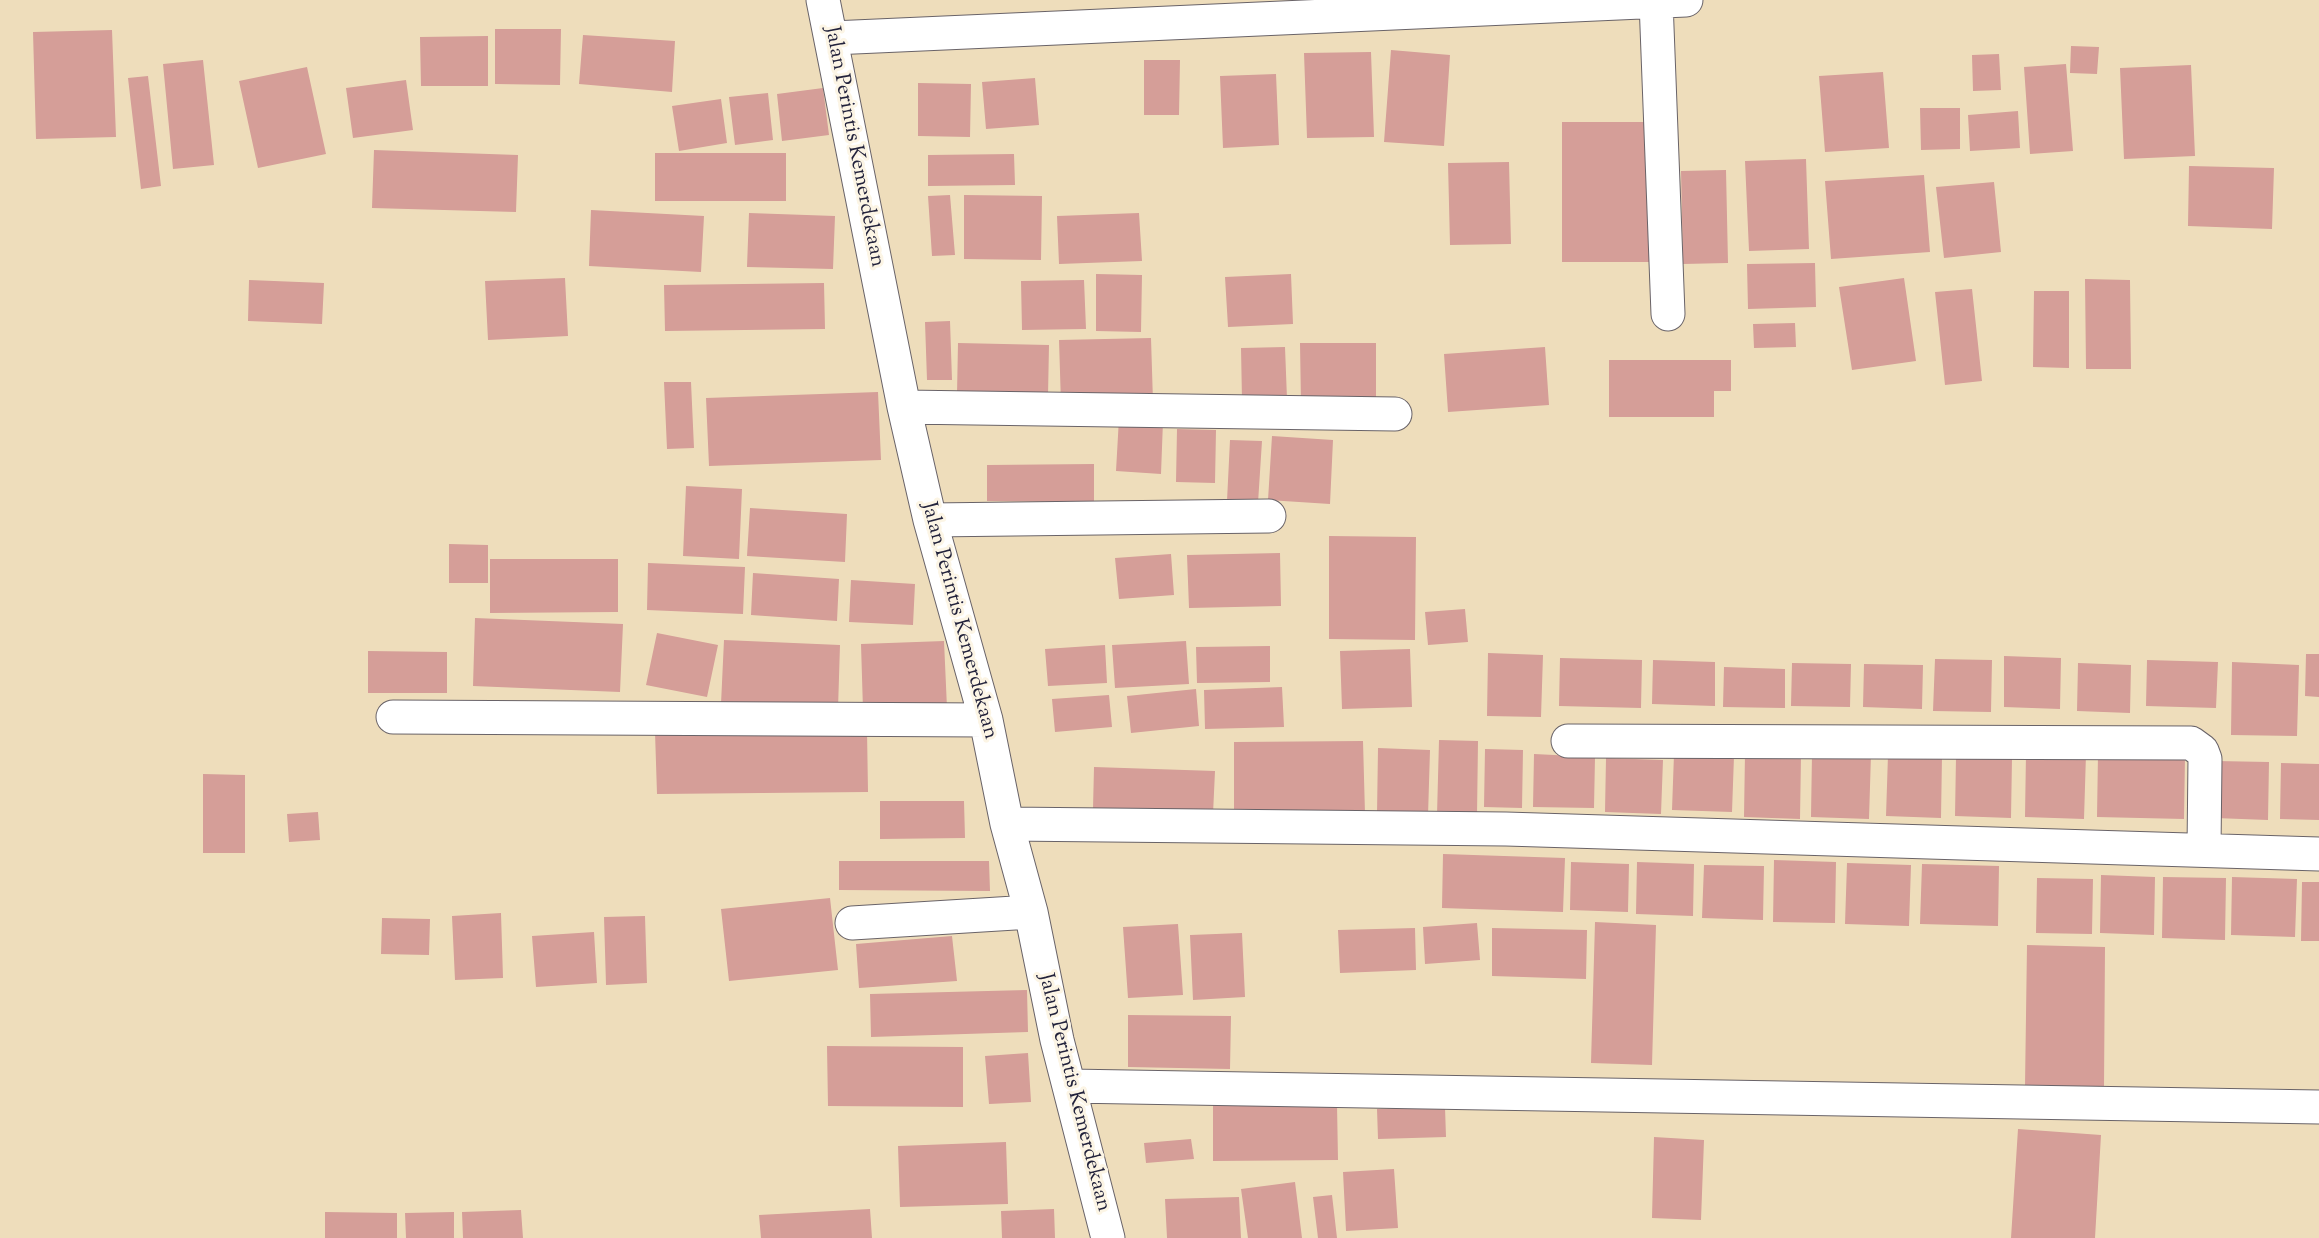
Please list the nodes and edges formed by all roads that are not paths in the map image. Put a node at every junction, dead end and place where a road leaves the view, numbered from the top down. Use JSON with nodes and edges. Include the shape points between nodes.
{"nodes":[{"id":1,"x":823,"y":0,"type":"edge"},
{"id":2,"x":1686,"y":0,"type":"edge"},
{"id":3,"x":1656,"y":1,"type":"edge"},
{"id":4,"x":832,"y":38,"type":"junction"},
{"id":5,"x":1668,"y":314,"type":"dead end"},
{"id":6,"x":904,"y":407,"type":"junction"},
{"id":7,"x":1395,"y":414,"type":"dead end"},
{"id":8,"x":1269,"y":516,"type":"dead end"},
{"id":9,"x":930,"y":520,"type":"junction"},
{"id":10,"x":393,"y":717,"type":"dead end"},
{"id":11,"x":986,"y":720,"type":"junction"},
{"id":12,"x":1568,"y":741,"type":"dead end"},
{"id":13,"x":1007,"y":824,"type":"junction"},
{"id":14,"x":2204,"y":849,"type":"junction"},
{"id":15,"x":2319,"y":854,"type":"edge"},
{"id":16,"x":1031,"y":912,"type":"junction"},
{"id":17,"x":852,"y":923,"type":"dead end"},
{"id":18,"x":1070,"y":1086,"type":"junction"},
{"id":19,"x":2319,"y":1107,"type":"edge"},
{"id":20,"x":1108,"y":1238,"type":"edge"}],
"edges":[{"from":1,"to":4,"type":"street","name":"Jalan Perintis Kemerdekaan"},
{"from":2,"to":3,"type":"street"},
{"from":3,"to":4,"type":"street"},
{"from":3,"to":5,"type":"street"},
{"from":4,"to":6,"type":"street","name":"Jalan Perintis Kemerdekaan"},
{"from":6,"to":7,"type":"street"},
{"from":6,"to":9,"type":"street","name":"Jalan Perintis Kemerdekaan"},
{"from":8,"to":9,"type":"street"},
{"from":9,"to":11,"type":"street","name":"Jalan Perintis Kemerdekaan"},
{"from":10,"to":11,"type":"street"},
{"from":11,"to":13,"type":"street","name":"Jalan Perintis Kemerdekaan"},
{"from":12,"to":14,"type":"street","via":[[2191,743],[2202,751],[2205,759]]},
{"from":13,"to":14,"type":"street","via":[[1506,829]]},
{"from":13,"to":16,"type":"street","name":"Jalan Perintis Kemerdekaan"},
{"from":14,"to":15,"type":"street"},
{"from":16,"to":17,"type":"street"},
{"from":16,"to":18,"type":"street","name":"Jalan Perintis Kemerdekaan"},
{"from":18,"to":19,"type":"street"},
{"from":18,"to":20,"type":"street","name":"Jalan Perintis Kemerdekaan"}]}
